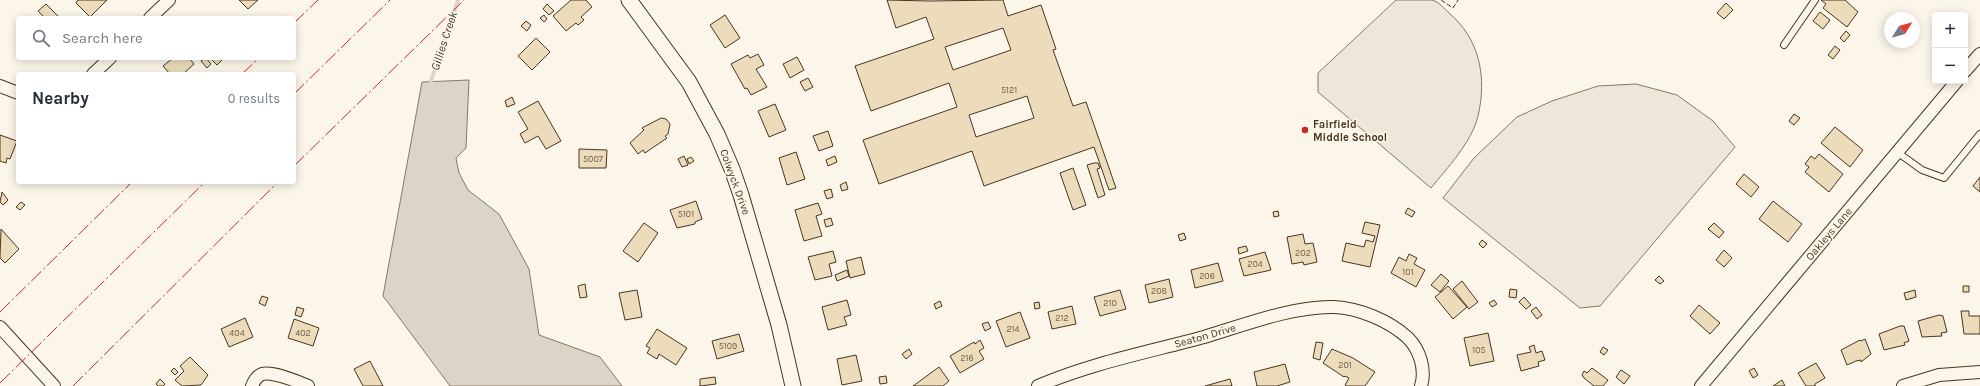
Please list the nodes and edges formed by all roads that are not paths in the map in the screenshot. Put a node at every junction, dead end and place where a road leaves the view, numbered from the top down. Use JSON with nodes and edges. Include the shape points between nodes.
{"nodes":[{"id":1,"x":169,"y":0,"type":"edge"},
{"id":2,"x":629,"y":0,"type":"edge"},
{"id":3,"x":1815,"y":0,"type":"edge"},
{"id":4,"x":152,"y":16,"type":"edge"},
{"id":5,"x":1784,"y":45,"type":"dead end"},
{"id":6,"x":1980,"y":54,"type":"edge"},
{"id":7,"x":108,"y":60,"type":"edge"},
{"id":8,"x":1968,"y":68,"type":"edge"},
{"id":9,"x":95,"y":72,"type":"edge"},
{"id":10,"x":1954,"y":84,"type":"edge"},
{"id":11,"x":0,"y":86,"type":"edge"},
{"id":12,"x":16,"y":92,"type":"edge"},
{"id":13,"x":1980,"y":134,"type":"edge"},
{"id":14,"x":1897,"y":152,"type":"junction"},
{"id":15,"x":0,"y":327,"type":"edge"},
{"id":16,"x":1980,"y":372,"type":"edge"},
{"id":17,"x":54,"y":386,"type":"edge"},
{"id":18,"x":252,"y":386,"type":"edge"},
{"id":19,"x":308,"y":386,"type":"edge"},
{"id":20,"x":793,"y":386,"type":"edge"},
{"id":21,"x":1038,"y":386,"type":"edge"},
{"id":22,"x":1421,"y":386,"type":"edge"},
{"id":23,"x":1701,"y":386,"type":"edge"},
{"id":24,"x":1903,"y":386,"type":"edge"}],
"edges":[{"from":1,"to":4,"type":"street"},
{"from":2,"to":20,"type":"street","name":"Colwyck Drive","via":[[689,82],[729,162],[741,194],[775,311]]},
{"from":3,"to":5,"type":"lane"},
{"from":6,"to":8,"type":"street"},
{"from":7,"to":9,"type":"street"},
{"from":10,"to":14,"type":"street","name":"Oakleys Lane"},
{"from":11,"to":12,"type":"street"},
{"from":13,"to":14,"type":"lane","via":[[1944,178],[1922,170]]},
{"from":14,"to":23,"type":"street","name":"Oakleys Lane"},
{"from":15,"to":17,"type":"street"},
{"from":16,"to":24,"type":"street","via":[[1940,375]]},
{"from":18,"to":19,"type":"street","via":[[262,374],[271,374]]},
{"from":21,"to":22,"type":"street","name":"Seaton Drive","via":[[1083,370],[1294,312],[1336,307],[1375,317],[1403,333],[1415,346],[1422,366]]}]}
